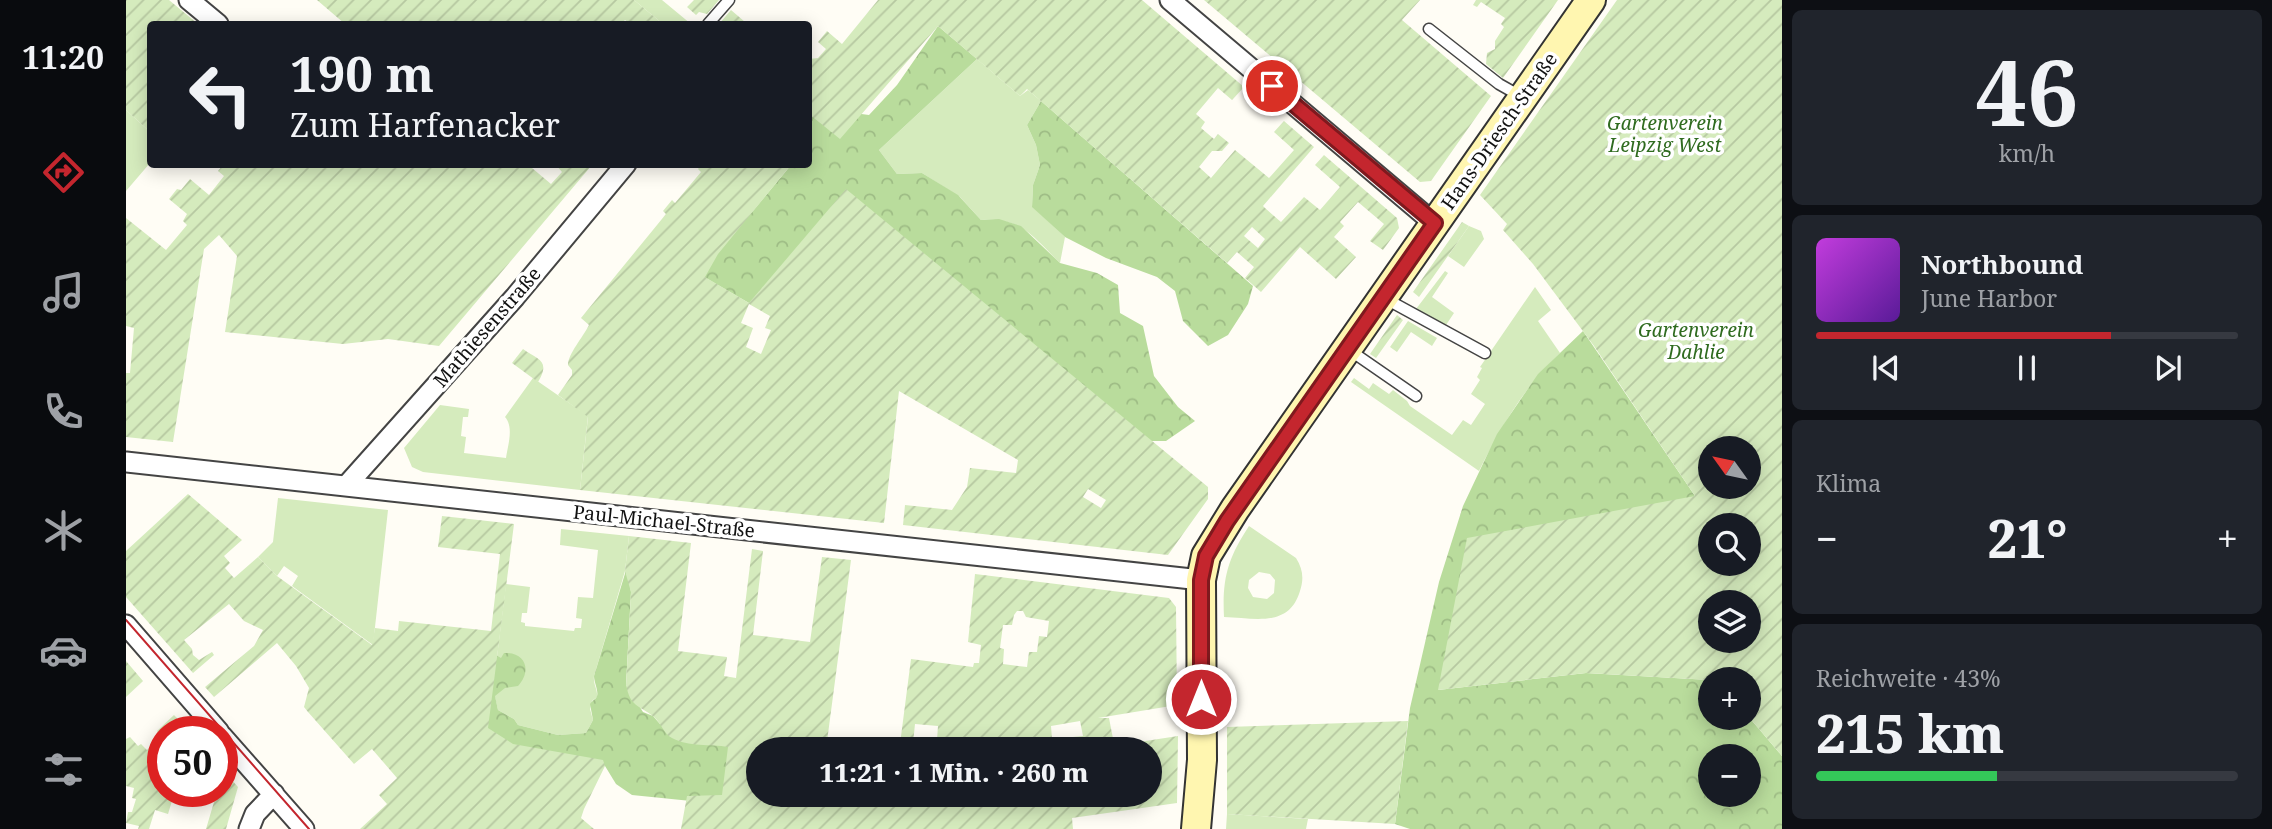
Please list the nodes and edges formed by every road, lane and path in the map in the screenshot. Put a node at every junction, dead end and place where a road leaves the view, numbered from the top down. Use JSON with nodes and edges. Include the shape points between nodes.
{"nodes":[{"id":1,"x":189,"y":0,"type":"edge"},
{"id":2,"x":729,"y":0,"type":"edge"},
{"id":3,"x":1170,"y":0,"type":"edge"},
{"id":4,"x":1591,"y":0,"type":"edge"},
{"id":5,"x":214,"y":21,"type":"edge"},
{"id":6,"x":711,"y":21,"type":"edge"},
{"id":7,"x":1429,"y":29,"type":"dead end"},
{"id":8,"x":1523,"y":97,"type":"junction"},
{"id":9,"x":623,"y":168,"type":"edge"},
{"id":10,"x":1435,"y":223,"type":"junction"},
{"id":11,"x":1383,"y":297,"type":"junction"},
{"id":12,"x":1348,"y":348,"type":"junction"},
{"id":13,"x":1485,"y":353,"type":"dead end"},
{"id":14,"x":1416,"y":396,"type":"dead end"},
{"id":15,"x":126,"y":462,"type":"edge"},
{"id":16,"x":346,"y":486,"type":"junction"},
{"id":17,"x":1201,"y":580,"type":"junction"},
{"id":18,"x":126,"y":625,"type":"edge"},
{"id":19,"x":205,"y":716,"type":"edge"},
{"id":20,"x":238,"y":754,"type":"edge"},
{"id":21,"x":274,"y":794,"type":"junction"},
{"id":22,"x":249,"y":829,"type":"edge"},
{"id":23,"x":304,"y":829,"type":"edge"},
{"id":24,"x":1196,"y":829,"type":"edge"}],
"edges":[{"from":1,"to":5,"type":"street"},
{"from":2,"to":6,"type":"lane"},
{"from":3,"to":10,"type":"street"},
{"from":4,"to":8,"type":"main road","name":"Hans-Driesch-Straße"},
{"from":7,"to":8,"type":"lane","via":[[1499,84]]},
{"from":8,"to":10,"type":"main road","name":"Hans-Driesch-Straße"},
{"from":9,"to":16,"type":"street","name":"Mathiesenstraße"},
{"from":10,"to":11,"type":"main road","name":"Hans-Driesch-Straße"},
{"from":11,"to":12,"type":"main road","name":"Hans-Driesch-Straße"},
{"from":11,"to":13,"type":"lane"},
{"from":12,"to":14,"type":"lane"},
{"from":12,"to":17,"type":"main road","name":"Hans-Driesch-Straße","via":[[1218,533]]},
{"from":15,"to":16,"type":"street","name":"Paul-Michael-Straße"},
{"from":16,"to":17,"type":"street","name":"Paul-Michael-Straße"},
{"from":17,"to":24,"type":"main road","name":"Hans-Driesch-Straße","via":[[1202,760]]},
{"from":18,"to":19,"type":"street"},
{"from":20,"to":21,"type":"street"},
{"from":21,"to":22,"type":"street","via":[[255,814]]},
{"from":21,"to":23,"type":"street"}]}
